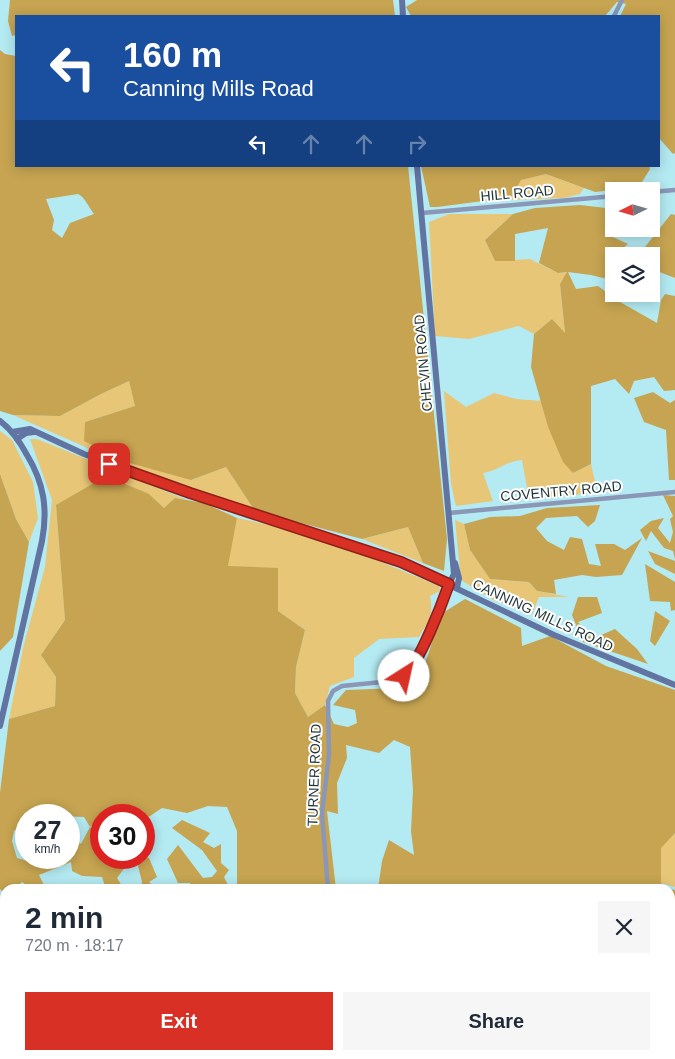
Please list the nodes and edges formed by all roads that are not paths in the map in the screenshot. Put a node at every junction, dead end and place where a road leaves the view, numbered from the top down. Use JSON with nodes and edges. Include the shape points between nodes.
{"nodes":[{"id":1,"x":402,"y":0,"type":"edge"},
{"id":2,"x":622,"y":0,"type":"edge"},
{"id":3,"x":403,"y":15,"type":"edge"},
{"id":4,"x":614,"y":15,"type":"edge"},
{"id":5,"x":417,"y":167,"type":"edge"},
{"id":6,"x":675,"y":190,"type":"edge"},
{"id":7,"x":660,"y":191,"type":"edge"},
{"id":8,"x":605,"y":197,"type":"edge"},
{"id":9,"x":422,"y":213,"type":"junction"},
{"id":10,"x":0,"y":422,"type":"edge"},
{"id":11,"x":12,"y":432,"type":"junction"},
{"id":12,"x":36,"y":432,"type":"junction"},
{"id":13,"x":17,"y":439,"type":"junction"},
{"id":14,"x":675,"y":492,"type":"edge"},
{"id":15,"x":449,"y":512,"type":"junction"},
{"id":16,"x":452,"y":557,"type":"junction"},
{"id":17,"x":449,"y":584,"type":"junction"},
{"id":18,"x":457,"y":588,"type":"junction"},
{"id":19,"x":675,"y":685,"type":"edge"},
{"id":20,"x":0,"y":726,"type":"edge"},
{"id":21,"x":328,"y":884,"type":"edge"}],
"edges":[{"from":1,"to":3,"type":"main road"},
{"from":2,"to":4,"type":"street"},
{"from":5,"to":9,"type":"main road","name":"CHEVIN ROAD"},
{"from":6,"to":7,"type":"street"},
{"from":8,"to":9,"type":"street","name":"HILL ROAD"},
{"from":9,"to":15,"type":"main road","name":"CHEVIN ROAD"},
{"from":10,"to":11,"type":"main road"},
{"from":11,"to":12,"type":"main road","name":"CANNING MILLS ROAD","via":[[26,428]]},
{"from":11,"to":13,"type":"main road"},
{"from":12,"to":13,"type":"main road","via":[[26,433]]},
{"from":12,"to":17,"type":"main road","name":"CANNING MILLS ROAD","via":[[84,454],[190,493],[386,556]]},
{"from":13,"to":20,"type":"main road","via":[[40,481],[46,515]]},
{"from":14,"to":15,"type":"street","name":"COVENTRY ROAD"},
{"from":15,"to":16,"type":"main road","name":"CHEVIN ROAD"},
{"from":16,"to":17,"type":"main road","name":"CHEVIN ROAD","via":[[454,574]]},
{"from":16,"to":18,"type":"main road","name":"CHEVIN ROAD","via":[[458,572]]},
{"from":17,"to":18,"type":"main road","name":"CANNING MILLS ROAD"},
{"from":17,"to":21,"type":"street","name":"TURNER ROAD","via":[[409,672],[392,681],[342,686],[328,699],[329,755],[322,813]]},
{"from":18,"to":19,"type":"main road","name":"CANNING MILLS ROAD","via":[[604,657]]}]}
